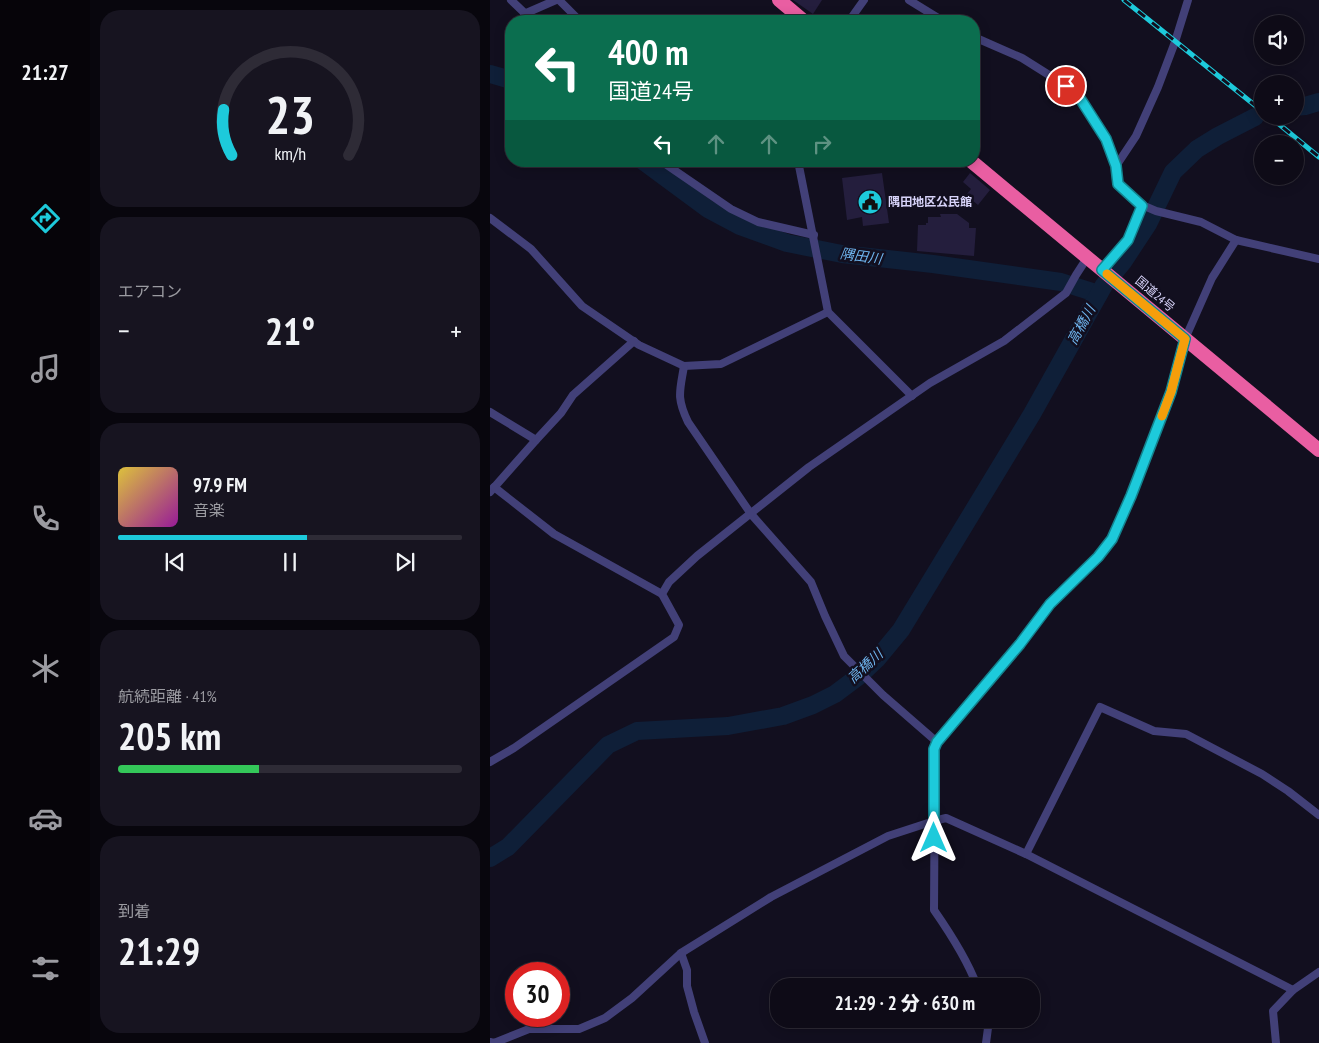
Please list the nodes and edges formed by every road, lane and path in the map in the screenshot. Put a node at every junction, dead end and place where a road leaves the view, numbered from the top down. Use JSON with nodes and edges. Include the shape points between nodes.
{"nodes":[{"id":1,"x":511,"y":0,"type":"edge"},
{"id":2,"x":557,"y":0,"type":"edge"},
{"id":3,"x":779,"y":0,"type":"edge"},
{"id":4,"x":864,"y":0,"type":"edge"},
{"id":5,"x":908,"y":0,"type":"edge"},
{"id":6,"x":1188,"y":0,"type":"edge"},
{"id":7,"x":524,"y":14,"type":"joint"},
{"id":8,"x":573,"y":15,"type":"edge"},
{"id":9,"x":797,"y":15,"type":"edge"},
{"id":10,"x":853,"y":15,"type":"edge"},
{"id":11,"x":933,"y":15,"type":"edge"},
{"id":12,"x":980,"y":40,"type":"edge"},
{"id":13,"x":1116,"y":166,"type":"junction"},
{"id":14,"x":670,"y":167,"type":"edge"},
{"id":15,"x":799,"y":167,"type":"edge"},
{"id":16,"x":978,"y":167,"type":"edge"},
{"id":17,"x":1142,"y":206,"type":"junction"},
{"id":18,"x":490,"y":218,"type":"edge"},
{"id":19,"x":814,"y":239,"type":"junction"},
{"id":20,"x":1236,"y":240,"type":"junction"},
{"id":21,"x":1087,"y":258,"type":"junction"},
{"id":22,"x":1319,"y":259,"type":"edge"},
{"id":23,"x":1102,"y":270,"type":"junction"},
{"id":24,"x":828,"y":312,"type":"junction"},
{"id":25,"x":1185,"y":339,"type":"junction"},
{"id":26,"x":634,"y":341,"type":"junction"},
{"id":27,"x":684,"y":366,"type":"junction"},
{"id":28,"x":912,"y":396,"type":"junction"},
{"id":29,"x":490,"y":412,"type":"edge"},
{"id":30,"x":536,"y":440,"type":"junction"},
{"id":31,"x":1319,"y":450,"type":"edge"},
{"id":32,"x":492,"y":489,"type":"edge"},
{"id":33,"x":750,"y":514,"type":"junction"},
{"id":34,"x":662,"y":594,"type":"junction"},
{"id":35,"x":937,"y":742,"type":"junction"},
{"id":36,"x":490,"y":762,"type":"edge"},
{"id":37,"x":1319,"y":815,"type":"edge"},
{"id":38,"x":934,"y":821,"type":"junction"},
{"id":39,"x":1026,"y":854,"type":"junction"},
{"id":40,"x":681,"y":953,"type":"junction"},
{"id":41,"x":1319,"y":972,"type":"edge"},
{"id":42,"x":973,"y":978,"type":"edge"},
{"id":43,"x":1293,"y":990,"type":"junction"},
{"id":44,"x":988,"y":1028,"type":"edge"},
{"id":45,"x":490,"y":1042,"type":"edge"},
{"id":46,"x":705,"y":1043,"type":"edge"},
{"id":47,"x":986,"y":1043,"type":"edge"},
{"id":48,"x":1276,"y":1043,"type":"edge"}],
"edges":[{"from":1,"to":7,"type":"street"},
{"from":2,"to":7,"type":"street"},
{"from":2,"to":8,"type":"street"},
{"from":3,"to":9,"type":"highway"},
{"from":4,"to":10,"type":"street"},
{"from":5,"to":11,"type":"street"},
{"from":6,"to":13,"type":"street","via":[[1158,88],[1136,136]]},
{"from":12,"to":13,"type":"street","via":[[1022,58],[1076,92],[1106,139]]},
{"from":13,"to":17,"type":"street","via":[[1118,184]]},
{"from":14,"to":19,"type":"street","via":[[732,209],[758,222]]},
{"from":15,"to":19,"type":"street"},
{"from":16,"to":21,"type":"highway","name":"国道24号"},
{"from":17,"to":20,"type":"street","via":[[1202,222]]},
{"from":17,"to":23,"type":"street","via":[[1128,240]]},
{"from":18,"to":26,"type":"street","via":[[531,249],[582,306]]},
{"from":19,"to":24,"type":"street"},
{"from":20,"to":22,"type":"street"},
{"from":20,"to":25,"type":"street","via":[[1212,278]]},
{"from":21,"to":23,"type":"highway","name":"国道24号"},
{"from":21,"to":28,"type":"street","via":[[1066,293],[1004,341]]},
{"from":23,"to":25,"type":"highway","name":"国道24号"},
{"from":24,"to":27,"type":"street","via":[[721,364]]},
{"from":24,"to":28,"type":"street"},
{"from":25,"to":31,"type":"highway","name":"国道24号"},
{"from":25,"to":35,"type":"street","via":[[1171,392],[1112,539],[1050,604]]},
{"from":26,"to":27,"type":"street"},
{"from":26,"to":30,"type":"street","via":[[574,394],[562,413]]},
{"from":27,"to":33,"type":"street","via":[[680,395],[688,422]]},
{"from":28,"to":33,"type":"street","via":[[809,467]]},
{"from":29,"to":30,"type":"street"},
{"from":30,"to":32,"type":"street"},
{"from":32,"to":34,"type":"street","via":[[554,534]]},
{"from":33,"to":34,"type":"street","via":[[668,582]]},
{"from":33,"to":35,"type":"street","via":[[812,582],[844,656],[883,696]]},
{"from":34,"to":36,"type":"street","via":[[678,625],[674,637]]},
{"from":35,"to":38,"type":"street","via":[[934,749]]},
{"from":37,"to":39,"type":"street","via":[[1262,774],[1186,734],[1154,731],[1100,707]]},
{"from":38,"to":39,"type":"street","via":[[946,818]]},
{"from":38,"to":40,"type":"street","via":[[888,836],[850,855],[772,897]]},
{"from":38,"to":42,"type":"street","via":[[934,910]]},
{"from":39,"to":43,"type":"street"},
{"from":40,"to":45,"type":"street","via":[[605,1018],[579,1029],[530,1030]]},
{"from":40,"to":46,"type":"street","via":[[687,986]]},
{"from":41,"to":43,"type":"street"},
{"from":43,"to":48,"type":"street","via":[[1273,1012]]},
{"from":44,"to":47,"type":"street"}]}
